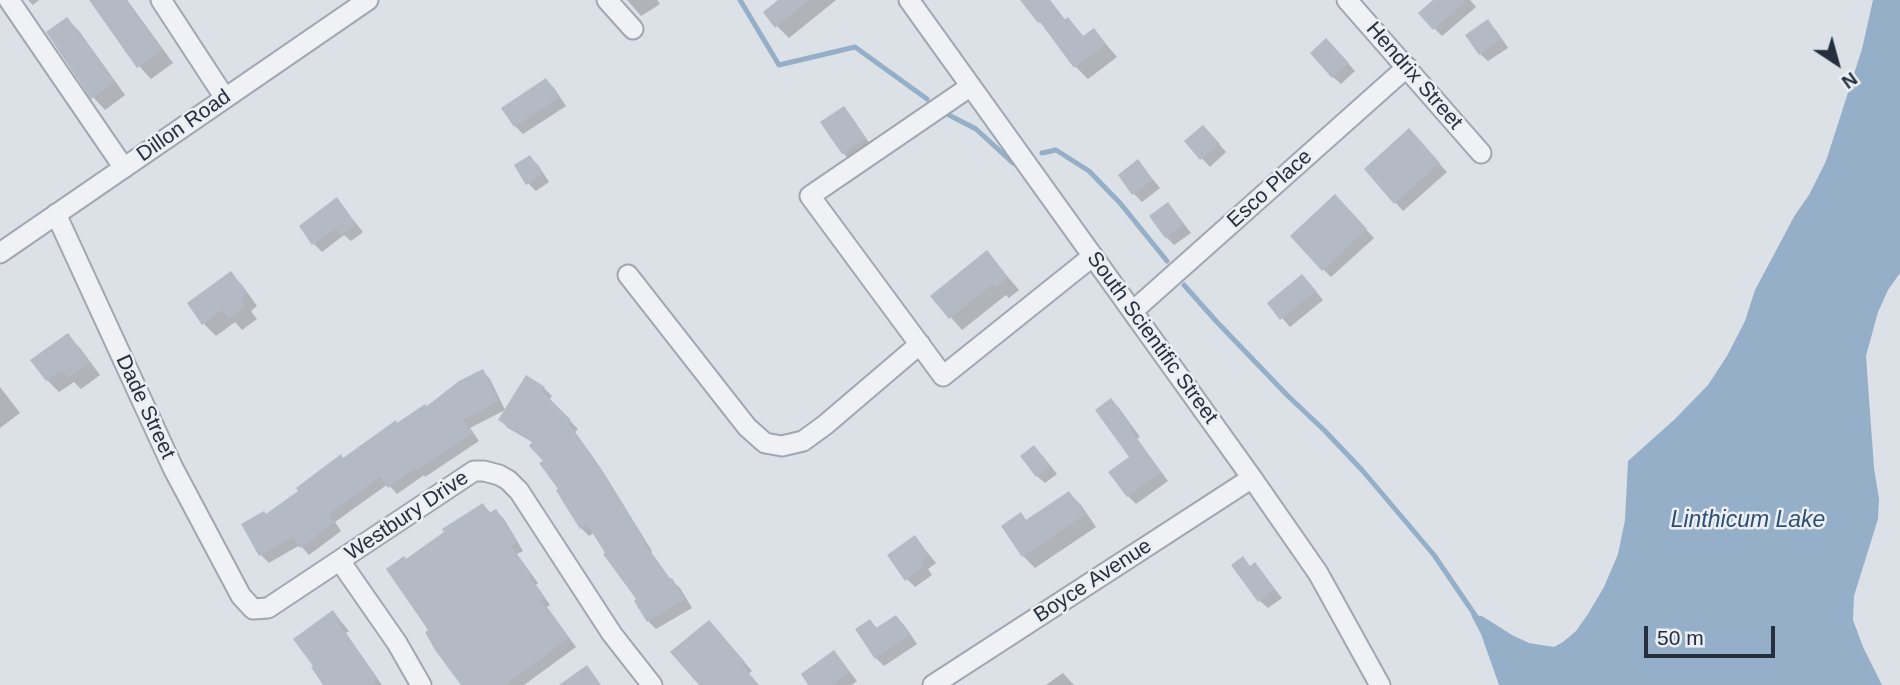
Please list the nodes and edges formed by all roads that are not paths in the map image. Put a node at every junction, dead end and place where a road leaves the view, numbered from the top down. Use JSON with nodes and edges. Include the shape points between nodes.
{"nodes":[{"id":1,"x":9,"y":0,"type":"edge"},
{"id":2,"x":161,"y":0,"type":"edge"},
{"id":3,"x":607,"y":0,"type":"edge"},
{"id":4,"x":909,"y":0,"type":"edge"},
{"id":5,"x":1347,"y":0,"type":"edge"},
{"id":6,"x":361,"y":2,"type":"edge"},
{"id":7,"x":633,"y":29,"type":"dead end"},
{"id":8,"x":1407,"y":67,"type":"junction"},
{"id":9,"x":971,"y":86,"type":"junction"},
{"id":10,"x":225,"y":98,"type":"junction"},
{"id":11,"x":1481,"y":153,"type":"dead end"},
{"id":12,"x":124,"y":168,"type":"junction"},
{"id":13,"x":56,"y":214,"type":"junction"},
{"id":14,"x":0,"y":253,"type":"edge"},
{"id":15,"x":1093,"y":256,"type":"junction"},
{"id":16,"x":628,"y":275,"type":"dead end"},
{"id":17,"x":1133,"y":311,"type":"junction"},
{"id":18,"x":920,"y":344,"type":"junction"},
{"id":19,"x":1252,"y":478,"type":"junction"},
{"id":20,"x":341,"y":561,"type":"junction"},
{"id":21,"x":241,"y":596,"type":"joint"},
{"id":22,"x":421,"y":685,"type":"edge"},
{"id":23,"x":652,"y":685,"type":"edge"},
{"id":24,"x":933,"y":685,"type":"edge"},
{"id":25,"x":1380,"y":685,"type":"edge"}],
"edges":[{"from":1,"to":12,"type":"street"},
{"from":2,"to":10,"type":"street"},
{"from":3,"to":7,"type":"street"},
{"from":4,"to":9,"type":"street","name":"South Scientific Street"},
{"from":5,"to":8,"type":"street","name":"Hendrix Street"},
{"from":6,"to":10,"type":"street","name":"Dillon Road"},
{"from":8,"to":11,"type":"street","name":"Hendrix Street"},
{"from":8,"to":17,"type":"street","name":"Esco Place"},
{"from":9,"to":15,"type":"street","name":"South Scientific Street"},
{"from":9,"to":18,"type":"street","via":[[810,195]]},
{"from":10,"to":12,"type":"street","name":"Dillon Road"},
{"from":12,"to":13,"type":"street","name":"Dillon Road"},
{"from":13,"to":14,"type":"street","name":"Dillon Road"},
{"from":13,"to":21,"type":"street","name":"Dade Street","via":[[173,468]]},
{"from":15,"to":17,"type":"street","name":"South Scientific Street"},
{"from":15,"to":18,"type":"street","via":[[943,376]]},
{"from":16,"to":18,"type":"street","via":[[747,427],[765,443],[782,446],[803,441]]},
{"from":17,"to":19,"type":"street","name":"South Scientific Street"},
{"from":19,"to":24,"type":"street","name":"Boyce Avenue"},
{"from":19,"to":25,"type":"street","name":"South Scientific Street","via":[[1318,573]]},
{"from":20,"to":21,"type":"street","name":"Westbury Drive","via":[[268,608],[253,609]]},
{"from":20,"to":22,"type":"street"},
{"from":20,"to":23,"type":"street","name":"Westbury Drive","via":[[474,471],[499,475],[519,491],[612,634]]}]}
